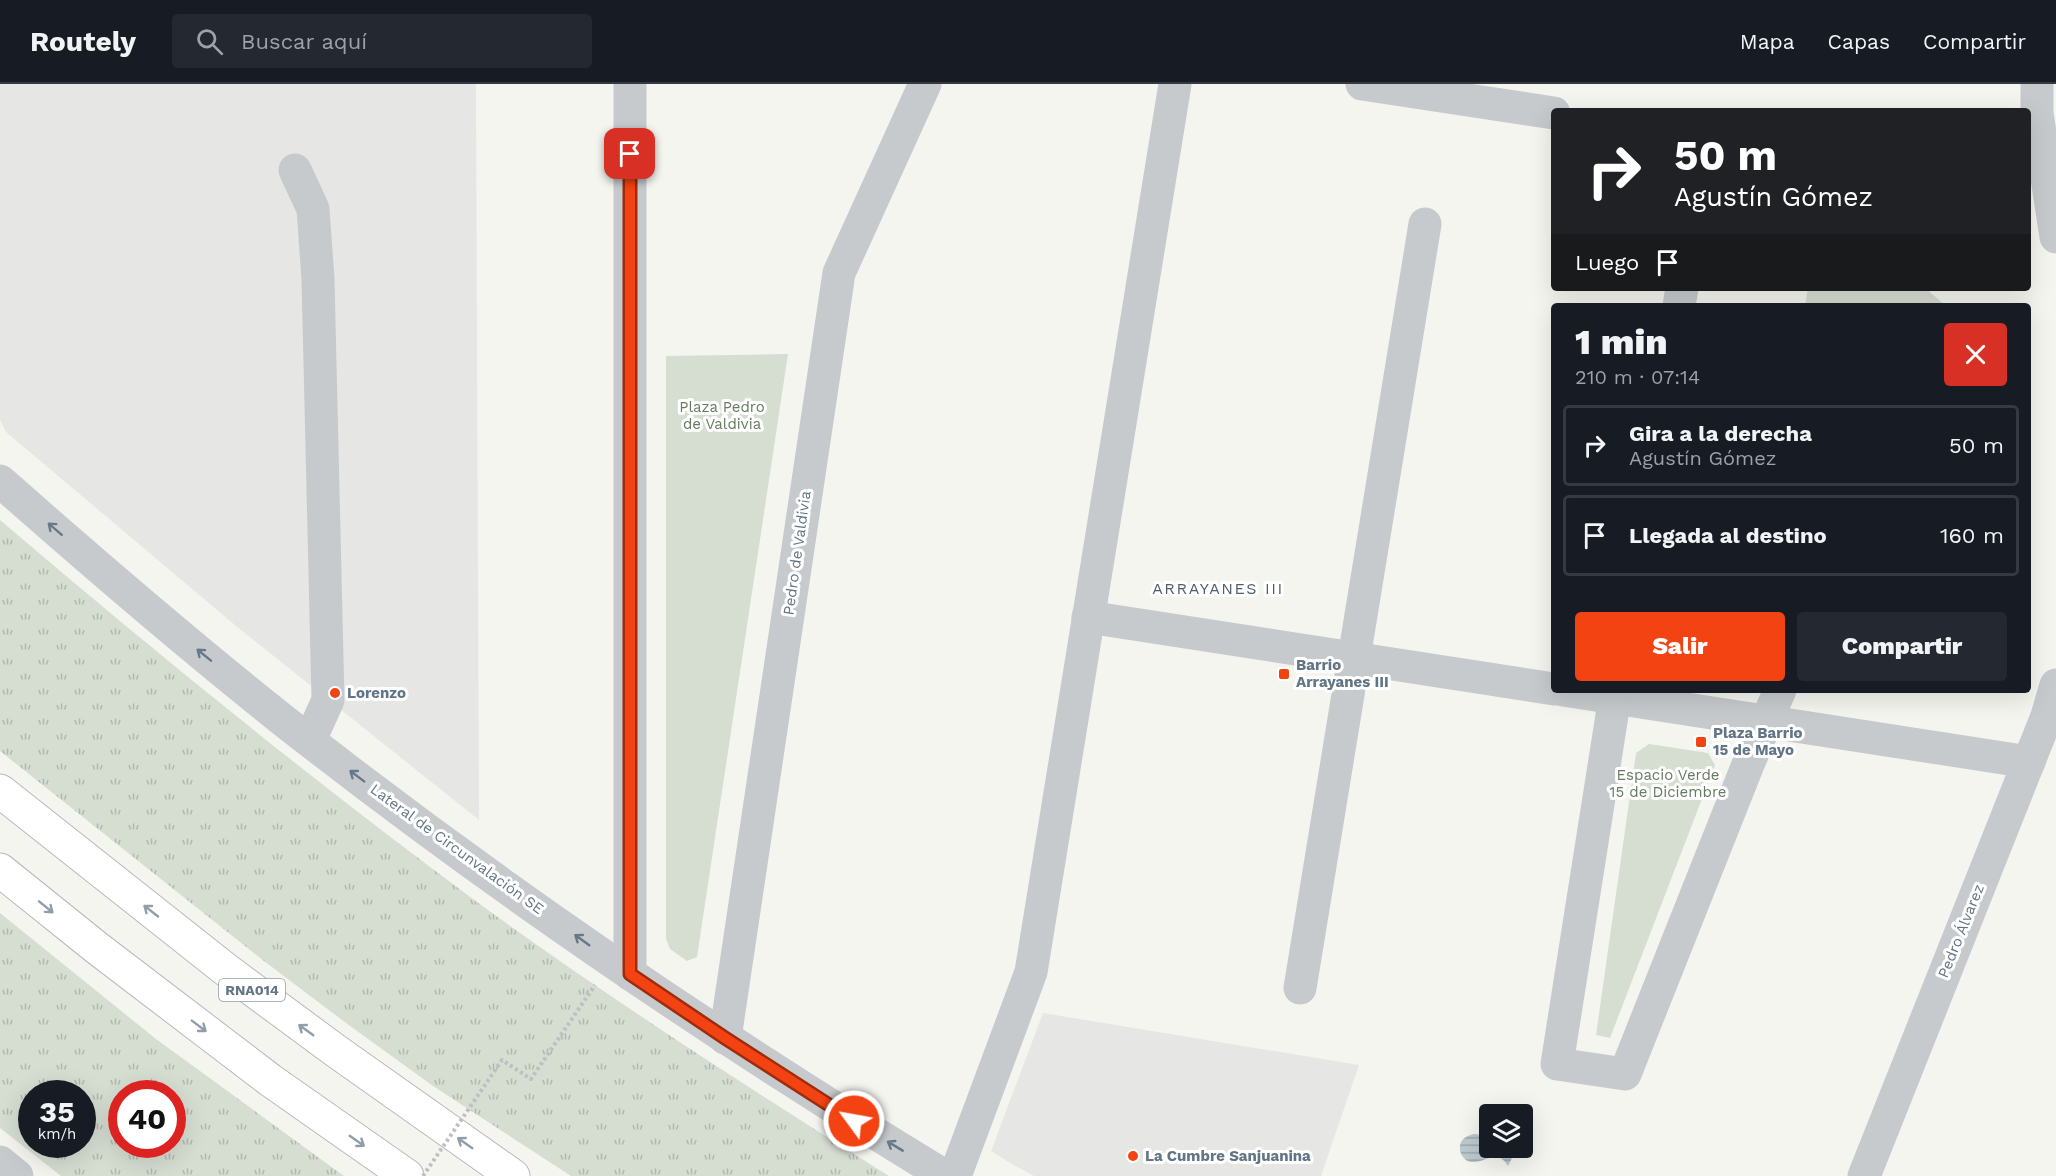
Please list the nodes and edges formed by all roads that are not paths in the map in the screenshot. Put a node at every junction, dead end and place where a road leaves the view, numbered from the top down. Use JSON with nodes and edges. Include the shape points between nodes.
{"nodes":[{"id":1,"x":630,"y":84,"type":"edge"},
{"id":2,"x":925,"y":84,"type":"edge"},
{"id":3,"x":1174,"y":84,"type":"edge"},
{"id":4,"x":1362,"y":84,"type":"edge"},
{"id":5,"x":2037,"y":84,"type":"edge"},
{"id":6,"x":1551,"y":113,"type":"edge"},
{"id":7,"x":295,"y":170,"type":"dead end"},
{"id":8,"x":2044,"y":190,"type":"edge"},
{"id":9,"x":1425,"y":224,"type":"dead end"},
{"id":10,"x":2056,"y":237,"type":"edge"},
{"id":11,"x":0,"y":481,"type":"edge"},
{"id":12,"x":1088,"y":617,"type":"junction"},
{"id":13,"x":1354,"y":658,"type":"junction"},
{"id":14,"x":2056,"y":685,"type":"edge"},
{"id":15,"x":1551,"y":689,"type":"edge"},
{"id":16,"x":1779,"y":693,"type":"edge"},
{"id":17,"x":1615,"y":694,"type":"edge"},
{"id":18,"x":1766,"y":722,"type":"junction"},
{"id":19,"x":310,"y":740,"type":"junction"},
{"id":20,"x":2029,"y":762,"type":"junction"},
{"id":21,"x":0,"y":792,"type":"edge"},
{"id":22,"x":0,"y":870,"type":"edge"},
{"id":23,"x":630,"y":974,"type":"junction"},
{"id":24,"x":1300,"y":988,"type":"dead end"},
{"id":25,"x":725,"y":1038,"type":"junction"},
{"id":26,"x":0,"y":1162,"type":"edge"},
{"id":27,"x":17,"y":1176,"type":"edge"},
{"id":28,"x":407,"y":1176,"type":"edge"},
{"id":29,"x":513,"y":1176,"type":"edge"},
{"id":30,"x":945,"y":1176,"type":"edge"},
{"id":31,"x":955,"y":1176,"type":"edge"},
{"id":32,"x":1864,"y":1176,"type":"edge"}],
"edges":[{"from":1,"to":23,"type":"street"},
{"from":2,"to":25,"type":"street","name":"Pedro de Valdivia","via":[[839,273]]},
{"from":3,"to":12,"type":"street"},
{"from":4,"to":6,"type":"street"},
{"from":5,"to":8,"type":"street"},
{"from":7,"to":19,"type":"street","via":[[313,209],[318,279],[328,700]]},
{"from":8,"to":10,"type":"street"},
{"from":9,"to":13,"type":"street"},
{"from":19,"to":11,"type":"street","name":"Lateral de Circunvalación SE","one_way":true,"via":[[141,604]]},
{"from":12,"to":13,"type":"street"},
{"from":12,"to":31,"type":"street","via":[[1031,972]]},
{"from":13,"to":15,"type":"street"},
{"from":13,"to":24,"type":"street"},
{"from":14,"to":20,"type":"street","name":"Pedro Álvarez"},
{"from":16,"to":18,"type":"street"},
{"from":17,"to":18,"type":"street"},
{"from":17,"to":18,"type":"street","via":[[1557,1064],[1625,1074]]},
{"from":18,"to":20,"type":"street"},
{"from":23,"to":19,"type":"street","name":"Lateral de Circunvalación SE","one_way":true,"via":[[422,826]]},
{"from":20,"to":32,"type":"street","name":"Pedro Álvarez"},
{"from":29,"to":21,"type":"highway","number":"RNA014","one_way":true,"via":[[225,969]]},
{"from":22,"to":28,"type":"highway","one_way":true,"via":[[270,1080]]},
{"from":23,"to":25,"type":"street","name":"Lateral de Circunvalación SE"},
{"from":30,"to":25,"type":"street","name":"Lateral de Circunvalación SE","one_way":true},
{"from":26,"to":27,"type":"street"}]}
